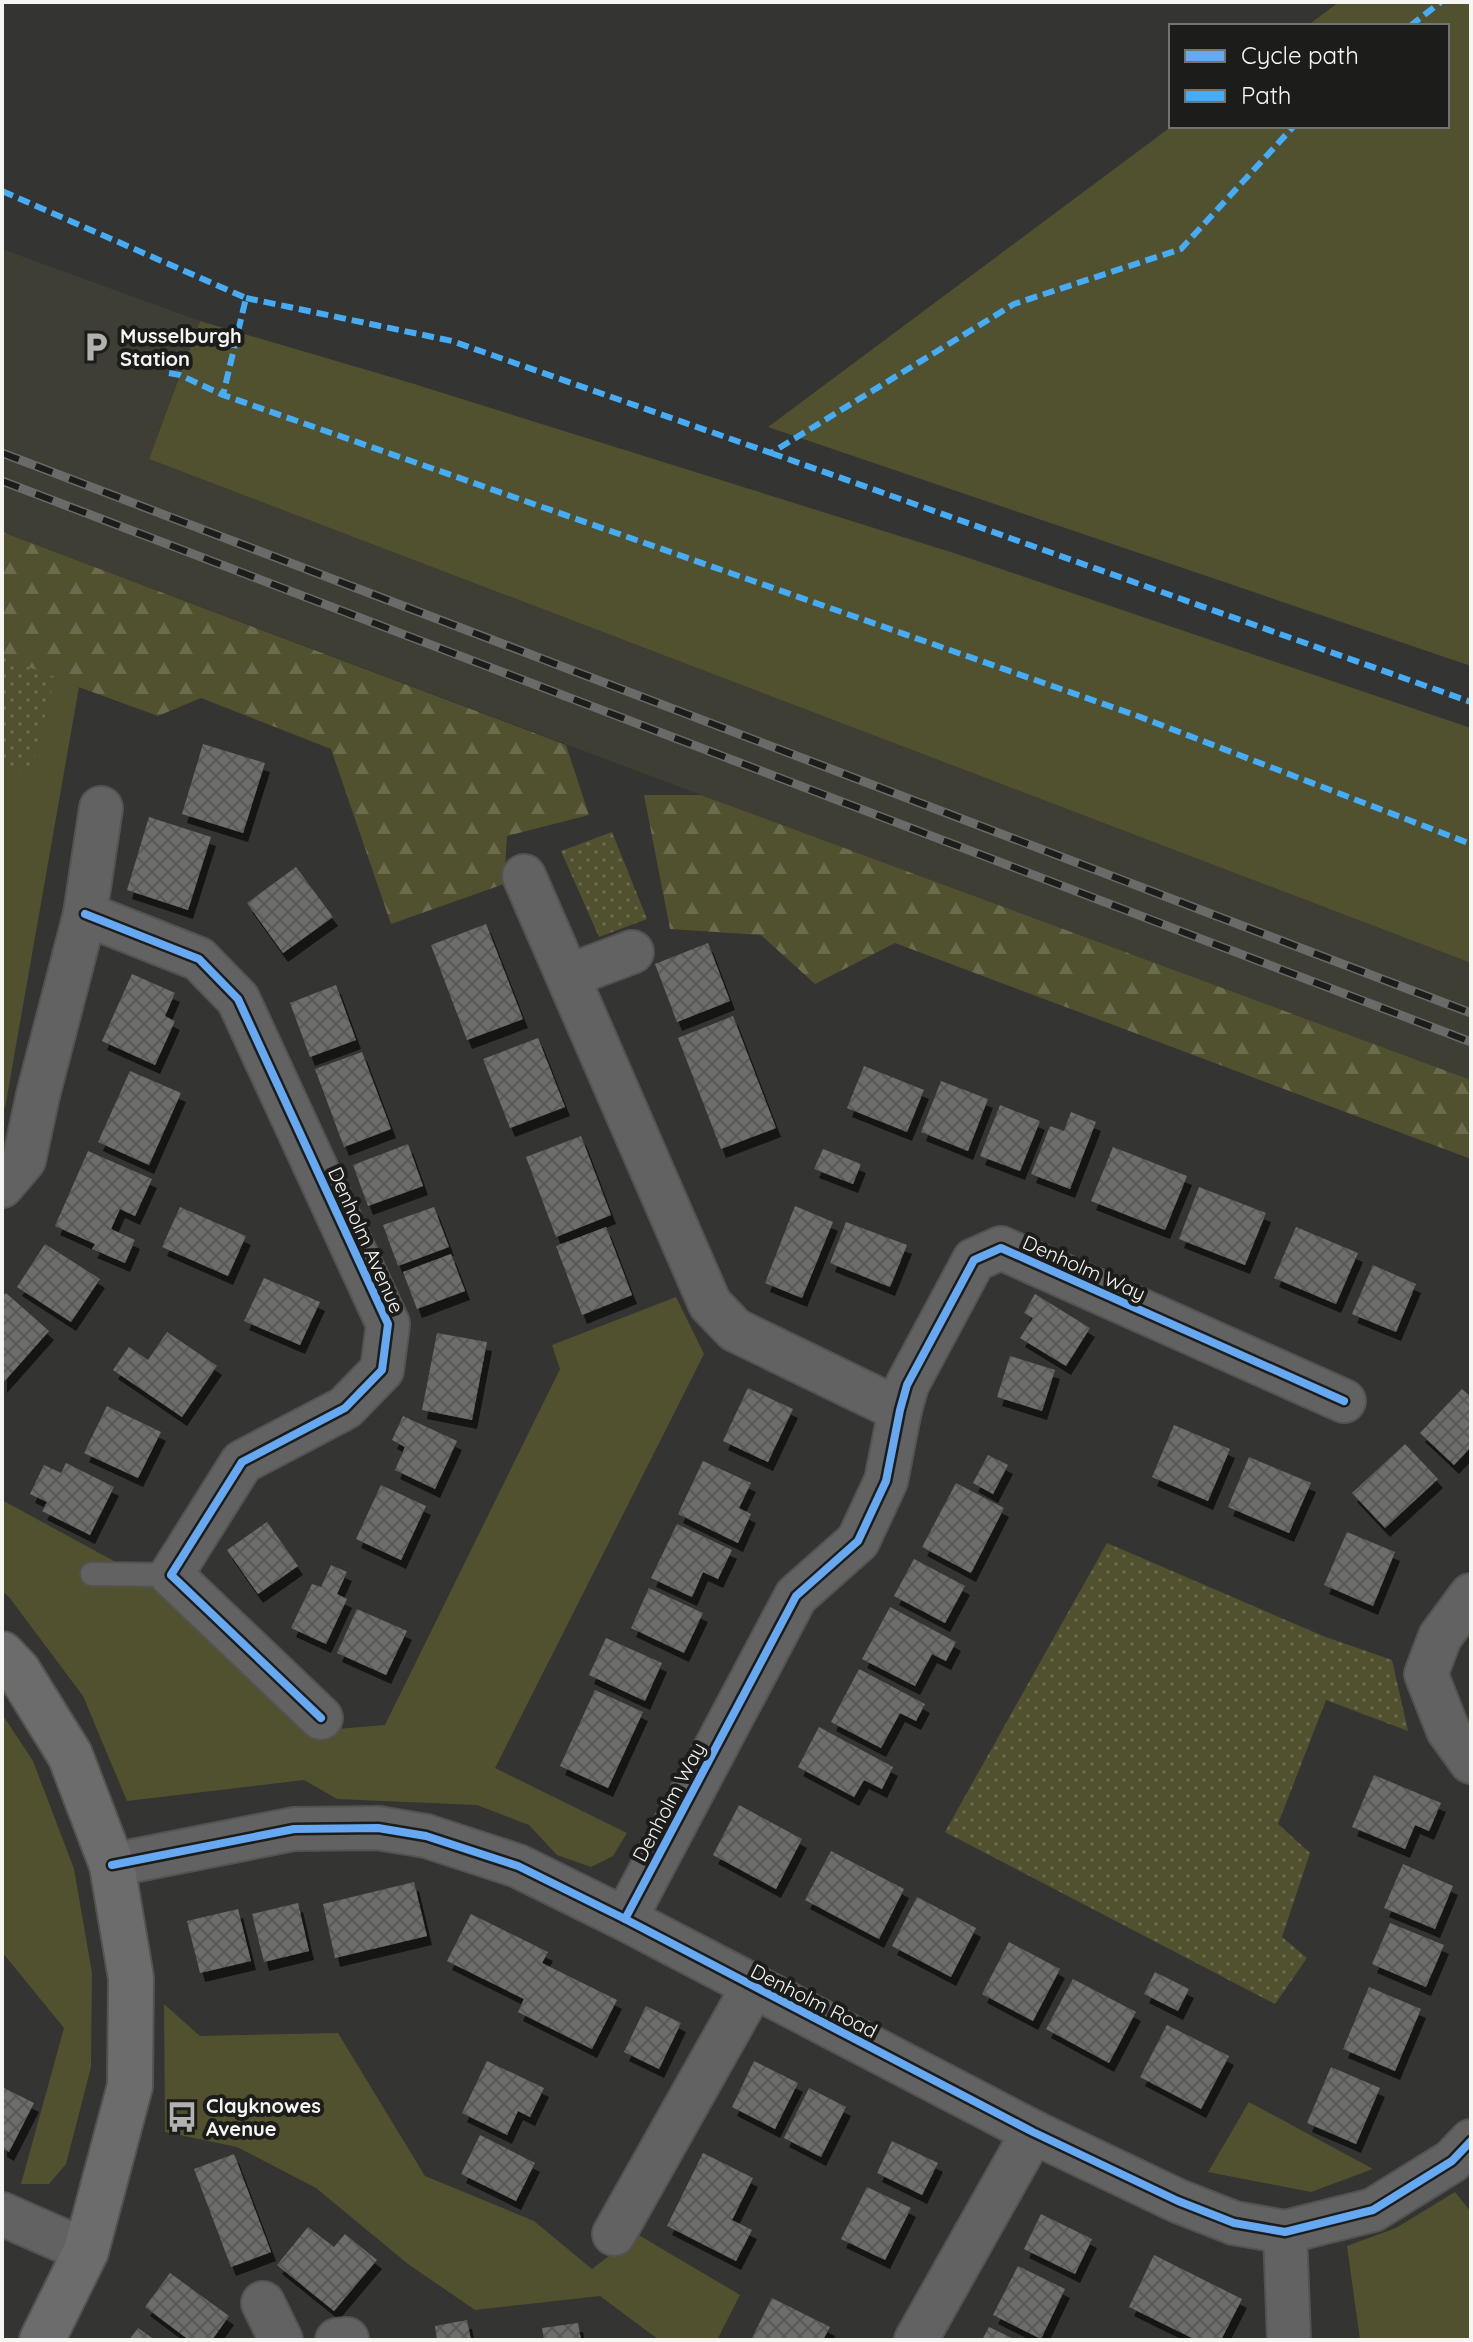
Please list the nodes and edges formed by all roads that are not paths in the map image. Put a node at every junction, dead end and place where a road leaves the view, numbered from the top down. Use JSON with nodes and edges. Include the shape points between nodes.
{"nodes":[{"id":1,"x":101,"y":808,"type":"dead end"},
{"id":2,"x":524,"y":876,"type":"dead end"},
{"id":3,"x":85,"y":914,"type":"junction"},
{"id":4,"x":632,"y":952,"type":"dead end"},
{"id":5,"x":568,"y":976,"type":"junction"},
{"id":6,"x":2,"y":1186,"type":"edge"},
{"id":7,"x":1344,"y":1401,"type":"dead end"},
{"id":8,"x":900,"y":1410,"type":"junction"},
{"id":9,"x":92,"y":1574,"type":"dead end"},
{"id":10,"x":171,"y":1575,"type":"junction"},
{"id":11,"x":1471,"y":1595,"type":"edge"},
{"id":12,"x":2,"y":1654,"type":"edge"},
{"id":13,"x":321,"y":1718,"type":"dead end"},
{"id":14,"x":1471,"y":1762,"type":"edge"},
{"id":15,"x":112,"y":1865,"type":"junction"},
{"id":16,"x":625,"y":1919,"type":"junction"},
{"id":17,"x":753,"y":1987,"type":"junction"},
{"id":18,"x":1033,"y":2132,"type":"junction"},
{"id":19,"x":1471,"y":2141,"type":"edge"},
{"id":20,"x":2,"y":2214,"type":"edge"},
{"id":21,"x":1285,"y":2232,"type":"junction"},
{"id":22,"x":614,"y":2234,"type":"dead end"},
{"id":23,"x":86,"y":2251,"type":"junction"},
{"id":24,"x":263,"y":2303,"type":"dead end"},
{"id":25,"x":42,"y":2340,"type":"edge"},
{"id":26,"x":281,"y":2340,"type":"edge"},
{"id":27,"x":916,"y":2340,"type":"edge"},
{"id":28,"x":1289,"y":2340,"type":"edge"}],
"edges":[{"from":1,"to":3,"type":"street"},
{"from":2,"to":5,"type":"street"},
{"from":3,"to":6,"type":"street","via":[[24,1160]]},
{"from":3,"to":10,"type":"street","name":"Denholm Avenue","via":[[199,959],[238,999],[388,1324],[382,1370],[345,1408],[242,1462]]},
{"from":4,"to":5,"type":"street"},
{"from":5,"to":8,"type":"street","via":[[710,1304],[735,1330]]},
{"from":7,"to":8,"type":"street","name":"Denholm Way","via":[[1001,1248],[974,1260],[907,1385]]},
{"from":8,"to":16,"type":"street","name":"Denholm Way","via":[[886,1481],[858,1541],[796,1596]]},
{"from":9,"to":10,"type":"lane"},
{"from":10,"to":13,"type":"street"},
{"from":11,"to":14,"type":"street","via":[[1440,1637],[1426,1674],[1448,1730]]},
{"from":12,"to":15,"type":"street","via":[[70,1755]]},
{"from":15,"to":16,"type":"street","name":"Denholm Road","via":[[294,1829],[378,1828],[426,1836],[518,1866]]},
{"from":15,"to":23,"type":"street","via":[[131,1978],[130,2086]]},
{"from":16,"to":17,"type":"street","name":"Denholm Road"},
{"from":17,"to":18,"type":"street","name":"Denholm Road"},
{"from":17,"to":22,"type":"street","name":"Denholm Road"},
{"from":18,"to":21,"type":"street","name":"Denholm Road","via":[[1206,2212]]},
{"from":18,"to":27,"type":"street"},
{"from":19,"to":21,"type":"street","name":"Denholm Road","via":[[1452,2161],[1373,2210]]},
{"from":20,"to":23,"type":"street"},
{"from":21,"to":28,"type":"street"},
{"from":23,"to":25,"type":"street"},
{"from":24,"to":26,"type":"street"}]}
